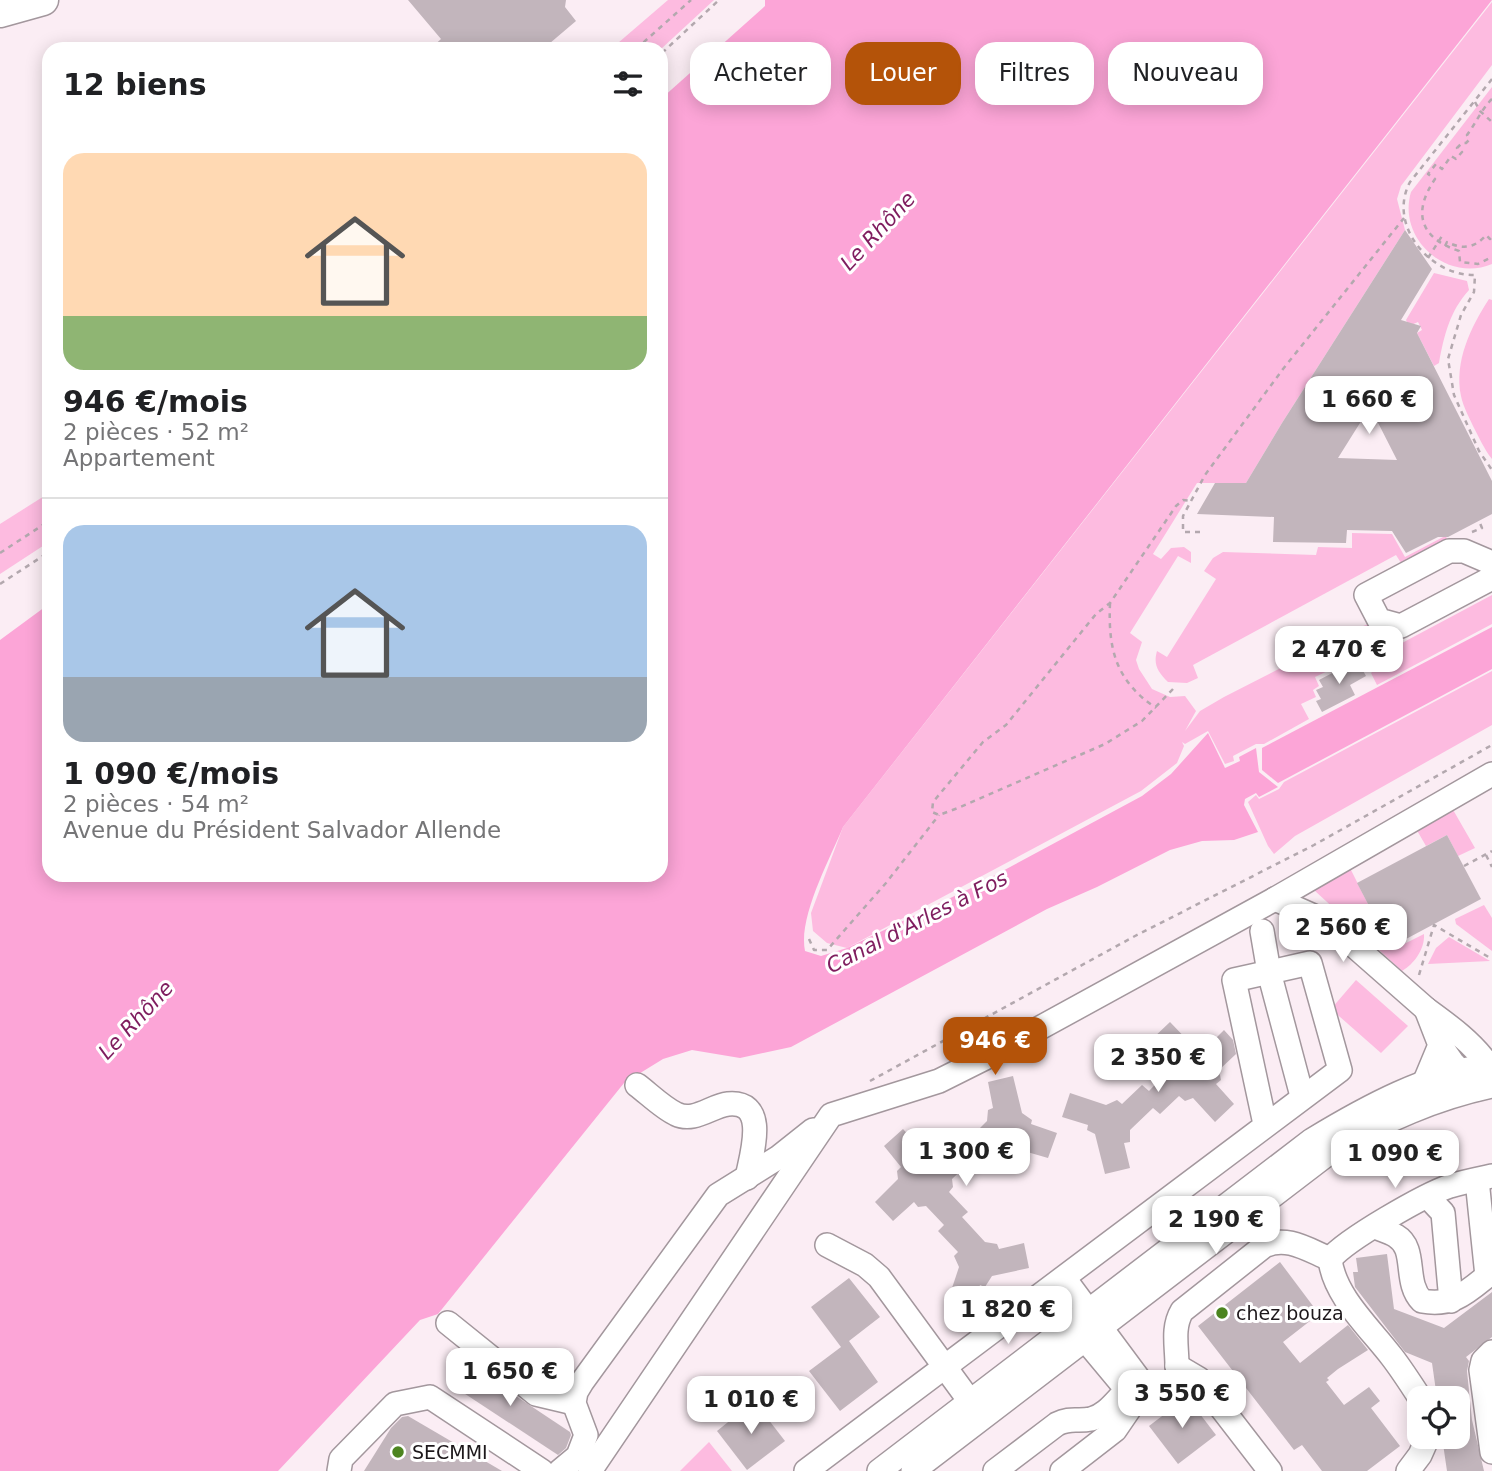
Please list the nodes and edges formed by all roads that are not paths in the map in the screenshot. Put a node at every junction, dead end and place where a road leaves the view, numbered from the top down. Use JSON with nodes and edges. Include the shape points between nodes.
{"nodes":[{"id":1,"x":43,"y":0,"type":"edge"},
{"id":2,"x":0,"y":12,"type":"edge"},
{"id":3,"x":1492,"y":563,"type":"edge"},
{"id":4,"x":1492,"y":578,"type":"edge"},
{"id":5,"x":1492,"y":774,"type":"edge"},
{"id":6,"x":1275,"y":899,"type":"junction"},
{"id":7,"x":1262,"y":931,"type":"dead end"},
{"id":8,"x":1269,"y":972,"type":"junction"},
{"id":9,"x":1426,"y":1009,"type":"junction"},
{"id":10,"x":1440,"y":1045,"type":"junction"},
{"id":11,"x":1459,"y":1071,"type":"junction"},
{"id":12,"x":1487,"y":1076,"type":"edge"},
{"id":13,"x":1426,"y":1081,"type":"junction"},
{"id":14,"x":637,"y":1085,"type":"dead end"},
{"id":15,"x":1302,"y":1096,"type":"junction"},
{"id":16,"x":831,"y":1115,"type":"junction"},
{"id":17,"x":1265,"y":1124,"type":"junction"},
{"id":18,"x":747,"y":1178,"type":"junction"},
{"id":19,"x":1485,"y":1178,"type":"edge"},
{"id":20,"x":1428,"y":1197,"type":"junction"},
{"id":21,"x":1375,"y":1227,"type":"junction"},
{"id":22,"x":827,"y":1245,"type":"dead end"},
{"id":23,"x":1329,"y":1259,"type":"junction"},
{"id":24,"x":1490,"y":1274,"type":"edge"},
{"id":25,"x":1064,"y":1278,"type":"junction"},
{"id":26,"x":1042,"y":1295,"type":"junction"},
{"id":27,"x":1451,"y":1301,"type":"junction"},
{"id":28,"x":447,"y":1323,"type":"dead end"},
{"id":29,"x":1086,"y":1326,"type":"junction"},
{"id":30,"x":1492,"y":1352,"type":"edge"},
{"id":31,"x":1177,"y":1366,"type":"junction"},
{"id":32,"x":944,"y":1367,"type":"junction"},
{"id":33,"x":1133,"y":1385,"type":"junction"},
{"id":34,"x":1412,"y":1386,"type":"edge"},
{"id":35,"x":575,"y":1403,"type":"junction"},
{"id":36,"x":976,"y":1410,"type":"junction"},
{"id":37,"x":1423,"y":1449,"type":"edge"},
{"id":38,"x":1492,"y":1452,"type":"edge"},
{"id":39,"x":339,"y":1471,"type":"edge"},
{"id":40,"x":542,"y":1471,"type":"edge"},
{"id":41,"x":560,"y":1471,"type":"edge"},
{"id":42,"x":590,"y":1471,"type":"edge"},
{"id":43,"x":806,"y":1471,"type":"edge"},
{"id":44,"x":879,"y":1471,"type":"edge"},
{"id":45,"x":913,"y":1471,"type":"edge"},
{"id":46,"x":995,"y":1471,"type":"edge"},
{"id":47,"x":1062,"y":1471,"type":"edge"},
{"id":48,"x":1270,"y":1471,"type":"edge"},
{"id":49,"x":1408,"y":1471,"type":"edge"}],
"edges":[{"from":1,"to":2,"type":"main road"},
{"from":3,"to":4,"type":"street","via":[[1464,551],[1449,551],[1366,595],[1379,620],[1401,626]]},
{"from":5,"to":6,"type":"street"},
{"from":6,"to":9,"type":"street","via":[[1327,922]]},
{"from":6,"to":16,"type":"street","via":[[950,1075]]},
{"from":7,"to":8,"type":"street"},
{"from":8,"to":15,"type":"street"},
{"from":8,"to":15,"type":"street","via":[[1310,963],[1340,1070]]},
{"from":8,"to":17,"type":"street","via":[[1234,981]]},
{"from":9,"to":10,"type":"street"},
{"from":9,"to":12,"type":"street","via":[[1452,1028]]},
{"from":10,"to":11,"type":"street"},
{"from":10,"to":13,"type":"street"},
{"from":11,"to":12,"type":"street"},
{"from":11,"to":13,"type":"street"},
{"from":12,"to":29,"type":"street","via":[[1334,1149]]},
{"from":13,"to":29,"type":"street","via":[[1312,1140]]},
{"from":14,"to":18,"type":"street","via":[[677,1115],[691,1117],[728,1104],[751,1112],[755,1141]]},
{"from":15,"to":17,"type":"street"},
{"from":16,"to":18,"type":"street"},
{"from":16,"to":42,"type":"street"},
{"from":17,"to":25,"type":"street"},
{"from":18,"to":35,"type":"street","via":[[718,1195],[582,1382]]},
{"from":19,"to":20,"type":"street"},
{"from":19,"to":24,"type":"street"},
{"from":20,"to":21,"type":"street"},
{"from":20,"to":27,"type":"street","via":[[1443,1213]]},
{"from":21,"to":23,"type":"street"},
{"from":21,"to":27,"type":"street","via":[[1405,1245],[1411,1285],[1422,1301]]},
{"from":22,"to":32,"type":"street","via":[[879,1278]]},
{"from":23,"to":31,"type":"street","via":[[1288,1241],[1264,1246],[1182,1311],[1175,1332]]},
{"from":23,"to":34,"type":"street","via":[[1331,1273],[1349,1302]]},
{"from":24,"to":27,"type":"street"},
{"from":25,"to":26,"type":"street"},
{"from":25,"to":29,"type":"street"},
{"from":26,"to":29,"type":"street"},
{"from":26,"to":32,"type":"street"},
{"from":28,"to":35,"type":"street","via":[[536,1394]]},
{"from":29,"to":33,"type":"street"},
{"from":29,"to":36,"type":"street"},
{"from":30,"to":38,"type":"street","via":[[1481,1370]]},
{"from":31,"to":33,"type":"street","via":[[1150,1373]]},
{"from":31,"to":48,"type":"street","via":[[1199,1379]]},
{"from":32,"to":36,"type":"street"},
{"from":32,"to":43,"type":"street"},
{"from":33,"to":46,"type":"street","via":[[1107,1411],[1091,1419],[1056,1424]]},
{"from":33,"to":47,"type":"street","via":[[1130,1408],[1115,1430]]},
{"from":35,"to":41,"type":"street","via":[[586,1435],[578,1456]]},
{"from":36,"to":44,"type":"street"},
{"from":36,"to":45,"type":"street"},
{"from":37,"to":49,"type":"street"},
{"from":39,"to":40,"type":"street","via":[[341,1459],[395,1404],[430,1397]]}]}
